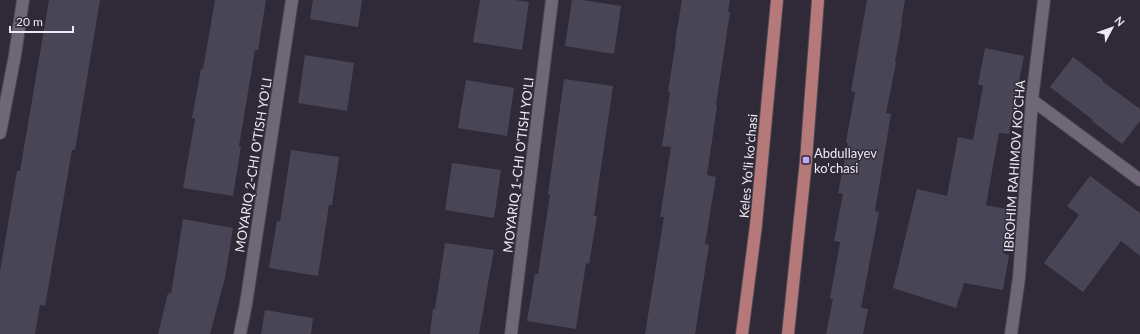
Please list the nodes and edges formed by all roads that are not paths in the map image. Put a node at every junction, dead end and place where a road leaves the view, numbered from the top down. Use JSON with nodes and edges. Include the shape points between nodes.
{"nodes":[{"id":1,"x":23,"y":0,"type":"edge"},
{"id":2,"x":292,"y":0,"type":"edge"},
{"id":3,"x":552,"y":0,"type":"edge"},
{"id":4,"x":777,"y":0,"type":"edge"},
{"id":5,"x":818,"y":0,"type":"edge"},
{"id":6,"x":1044,"y":0,"type":"edge"},
{"id":7,"x":1032,"y":100,"type":"junction"},
{"id":8,"x":0,"y":133,"type":"edge"},
{"id":9,"x":1140,"y":180,"type":"edge"},
{"id":10,"x":240,"y":334,"type":"edge"},
{"id":11,"x":511,"y":334,"type":"edge"},
{"id":12,"x":742,"y":334,"type":"edge"},
{"id":13,"x":788,"y":334,"type":"edge"},
{"id":14,"x":1011,"y":334,"type":"edge"}],
"edges":[{"from":1,"to":8,"type":"street"},
{"from":2,"to":10,"type":"street","name":"MOYARIQ 2-CHI O'TISH YO'LI"},
{"from":3,"to":11,"type":"street","name":"MOYARIQ 1-CHI O'TISH YO'LI"},
{"from":4,"to":12,"type":"main road","name":"Keles Yoʻli koʻchasi","via":[[756,225]]},
{"from":5,"to":13,"type":"main road","via":[[806,160]]},
{"from":6,"to":7,"type":"street","name":"IBROHIM RAHIMOV KO'CHA"},
{"from":7,"to":9,"type":"street"},
{"from":7,"to":14,"type":"street","name":"IBROHIM RAHIMOV KO'CHA","via":[[1019,278]]}]}
